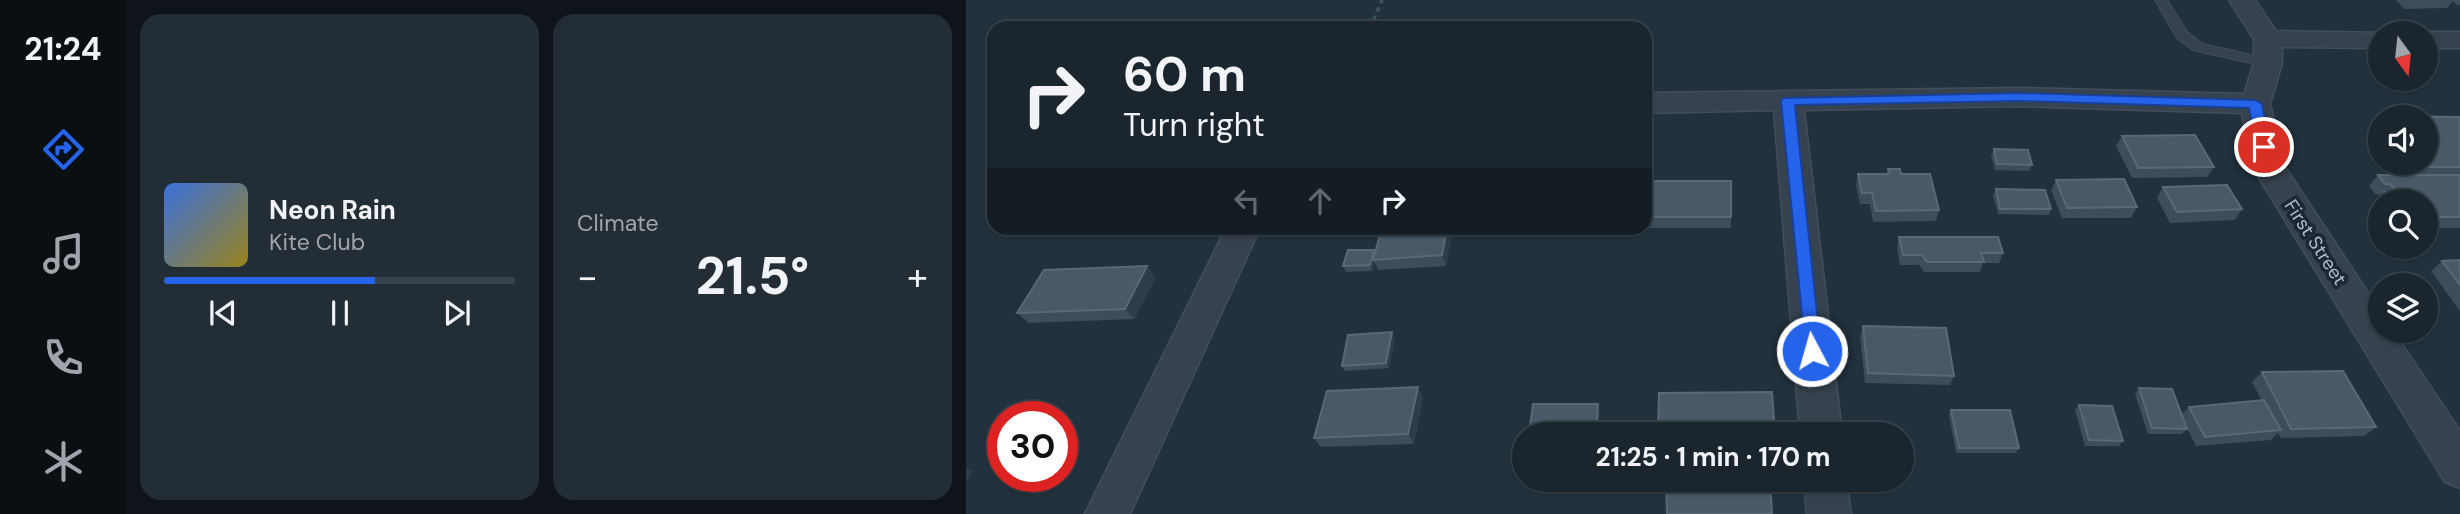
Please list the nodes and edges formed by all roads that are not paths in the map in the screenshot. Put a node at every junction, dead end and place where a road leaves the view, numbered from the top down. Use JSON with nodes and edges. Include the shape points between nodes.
{"nodes":[{"id":1,"x":2161,"y":0,"type":"edge"},
{"id":2,"x":2242,"y":0,"type":"edge"},
{"id":3,"x":2438,"y":40,"type":"edge"},
{"id":4,"x":2460,"y":40,"type":"edge"},
{"id":5,"x":2368,"y":41,"type":"edge"},
{"id":6,"x":2268,"y":51,"type":"junction"},
{"id":7,"x":1788,"y":101,"type":"junction"},
{"id":8,"x":1652,"y":103,"type":"edge"},
{"id":9,"x":2255,"y":104,"type":"junction"},
{"id":10,"x":1239,"y":235,"type":"edge"},
{"id":11,"x":1820,"y":422,"type":"edge"},
{"id":12,"x":2460,"y":468,"type":"edge"},
{"id":13,"x":1826,"y":492,"type":"edge"},
{"id":14,"x":1107,"y":514,"type":"edge"},
{"id":15,"x":1829,"y":514,"type":"edge"}],
"edges":[{"from":1,"to":6,"type":"lane","via":[[2182,35],[2198,47]]},
{"from":2,"to":6,"type":"street"},
{"from":3,"to":4,"type":"street"},
{"from":5,"to":6,"type":"street"},
{"from":6,"to":9,"type":"street","name":"First Street"},
{"from":7,"to":8,"type":"street"},
{"from":7,"to":9,"type":"street","via":[[2020,97]]},
{"from":7,"to":11,"type":"street"},
{"from":9,"to":12,"type":"street","name":"First Street","via":[[2269,168]]},
{"from":10,"to":14,"type":"street"},
{"from":13,"to":15,"type":"street"}]}
